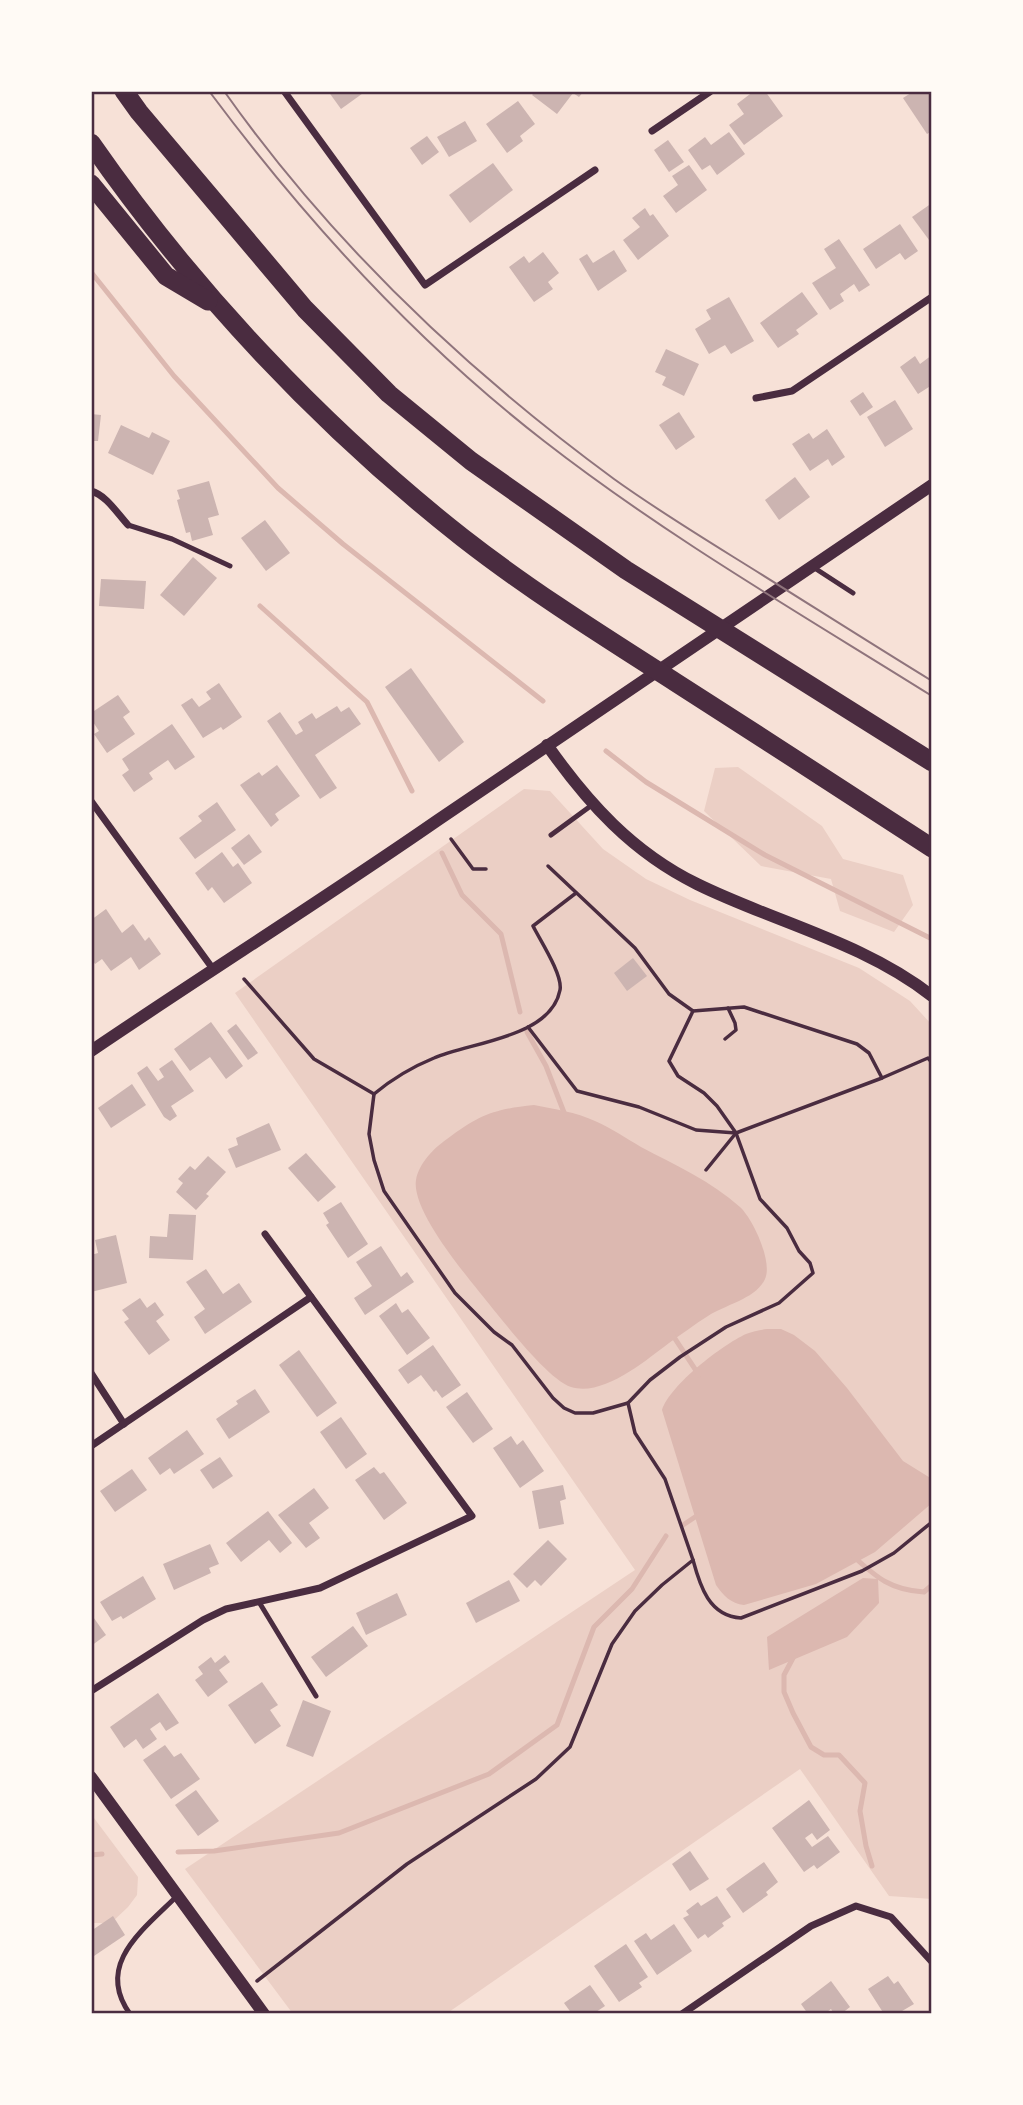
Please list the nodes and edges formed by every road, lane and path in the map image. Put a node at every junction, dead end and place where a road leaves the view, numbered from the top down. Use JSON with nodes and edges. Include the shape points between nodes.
{"nodes":[{"id":1,"x":124,"y":91,"type":"edge"},
{"id":2,"x":284,"y":91,"type":"edge"},
{"id":3,"x":711,"y":91,"type":"edge"},
{"id":4,"x":652,"y":131,"type":"dead end"},
{"id":5,"x":91,"y":143,"type":"edge"},
{"id":6,"x":595,"y":170,"type":"dead end"},
{"id":7,"x":91,"y":184,"type":"edge"},
{"id":8,"x":932,"y":297,"type":"edge"},
{"id":9,"x":219,"y":307,"type":"junction"},
{"id":10,"x":756,"y":398,"type":"dead end"},
{"id":11,"x":932,"y":485,"type":"edge"},
{"id":12,"x":91,"y":491,"type":"edge"},
{"id":13,"x":128,"y":525,"type":"joint"},
{"id":14,"x":230,"y":566,"type":"dead end"},
{"id":15,"x":813,"y":567,"type":"junction"},
{"id":16,"x":853,"y":593,"type":"dead end"},
{"id":17,"x":547,"y":745,"type":"junction"},
{"id":18,"x":932,"y":762,"type":"edge"},
{"id":19,"x":91,"y":801,"type":"edge"},
{"id":20,"x":592,"y":805,"type":"junction"},
{"id":21,"x":551,"y":835,"type":"dead end"},
{"id":22,"x":451,"y":839,"type":"dead end"},
{"id":23,"x":932,"y":848,"type":"edge"},
{"id":24,"x":548,"y":866,"type":"dead end"},
{"id":25,"x":486,"y":869,"type":"dead end"},
{"id":26,"x":576,"y":892,"type":"junction"},
{"id":27,"x":213,"y":969,"type":"junction"},
{"id":28,"x":244,"y":979,"type":"dead end"},
{"id":29,"x":932,"y":996,"type":"edge"},
{"id":30,"x":728,"y":1008,"type":"junction"},
{"id":31,"x":693,"y":1012,"type":"junction"},
{"id":32,"x":528,"y":1027,"type":"junction"},
{"id":33,"x":725,"y":1039,"type":"dead end"},
{"id":34,"x":91,"y":1051,"type":"edge"},
{"id":35,"x":932,"y":1063,"type":"edge"},
{"id":36,"x":881,"y":1078,"type":"junction"},
{"id":37,"x":374,"y":1094,"type":"junction"},
{"id":38,"x":736,"y":1133,"type":"junction"},
{"id":39,"x":706,"y":1170,"type":"dead end"},
{"id":40,"x":265,"y":1234,"type":"dead end"},
{"id":41,"x":311,"y":1297,"type":"junction"},
{"id":42,"x":91,"y":1373,"type":"edge"},
{"id":43,"x":628,"y":1403,"type":"junction"},
{"id":44,"x":124,"y":1424,"type":"junction"},
{"id":45,"x":91,"y":1446,"type":"edge"},
{"id":46,"x":932,"y":1522,"type":"edge"},
{"id":47,"x":693,"y":1560,"type":"junction"},
{"id":48,"x":259,"y":1602,"type":"junction"},
{"id":49,"x":91,"y":1691,"type":"edge"},
{"id":50,"x":316,"y":1696,"type":"dead end"},
{"id":51,"x":91,"y":1777,"type":"edge"},
{"id":52,"x":178,"y":1895,"type":"junction"},
{"id":53,"x":932,"y":1962,"type":"edge"},
{"id":54,"x":246,"y":1989,"type":"junction"},
{"id":55,"x":130,"y":2014,"type":"edge"},
{"id":56,"x":264,"y":2014,"type":"edge"},
{"id":57,"x":682,"y":2014,"type":"edge"}],
"edges":[{"from":1,"to":18,"type":"highway","via":[[305,309],[389,394],[471,461],[626,570]]},
{"from":2,"to":6,"type":"street","via":[[425,285]]},
{"from":3,"to":4,"type":"street"},
{"from":5,"to":9,"type":"highway"},
{"from":7,"to":9,"type":"highway","via":[[166,276]]},
{"from":8,"to":10,"type":"street","via":[[792,391]]},
{"from":9,"to":23,"type":"highway","via":[[328,420],[463,538],[569,614]]},
{"from":11,"to":15,"type":"street"},
{"from":12,"to":13,"type":"street"},
{"from":13,"to":14,"type":"lane","via":[[172,538]]},
{"from":15,"to":16,"type":"lane"},
{"from":15,"to":17,"type":"street"},
{"from":17,"to":20,"type":"street"},
{"from":17,"to":27,"type":"street"},
{"from":19,"to":27,"type":"street"},
{"from":20,"to":21,"type":"lane"},
{"from":20,"to":29,"type":"street","via":[[623,834],[698,885],[866,956]]},
{"from":22,"to":25,"type":"path","via":[[473,869]]},
{"from":24,"to":26,"type":"path"},
{"from":26,"to":31,"type":"path","via":[[635,948],[669,994]]},
{"from":26,"to":32,"type":"path","via":[[533,926],[561,988],[543,1018]]},
{"from":27,"to":34,"type":"street"},
{"from":28,"to":37,"type":"path","via":[[314,1059]]},
{"from":30,"to":31,"type":"path"},
{"from":30,"to":33,"type":"path","via":[[736,1030]]},
{"from":30,"to":36,"type":"path","via":[[744,1007],[857,1044],[869,1053]]},
{"from":31,"to":38,"type":"path","via":[[669,1063],[678,1076],[711,1100]]},
{"from":32,"to":37,"type":"path","via":[[435,1057]]},
{"from":32,"to":38,"type":"path","via":[[577,1091],[639,1107],[696,1130]]},
{"from":35,"to":36,"type":"path","via":[[928,1058]]},
{"from":36,"to":38,"type":"path"},
{"from":37,"to":43,"type":"path","via":[[369,1134],[384,1191],[454,1293],[512,1345],[564,1408],[584,1415]]},
{"from":38,"to":39,"type":"path"},
{"from":38,"to":43,"type":"path","via":[[760,1199],[787,1228],[813,1273],[779,1303],[726,1327],[680,1357]]},
{"from":40,"to":41,"type":"street"},
{"from":41,"to":44,"type":"street"},
{"from":41,"to":48,"type":"street","via":[[472,1516],[320,1588]]},
{"from":42,"to":44,"type":"street"},
{"from":43,"to":47,"type":"path","via":[[635,1433],[665,1479]]},
{"from":44,"to":45,"type":"street"},
{"from":46,"to":47,"type":"path","via":[[894,1553],[862,1571],[741,1618],[711,1602],[701,1589]]},
{"from":47,"to":54,"type":"path","via":[[635,1611],[612,1644],[570,1747],[536,1779],[407,1864]]},
{"from":48,"to":49,"type":"street","via":[[203,1620]]},
{"from":48,"to":50,"type":"lane"},
{"from":51,"to":52,"type":"street"},
{"from":52,"to":54,"type":"street"},
{"from":52,"to":55,"type":"lane","via":[[121,1957],[116,1983]]},
{"from":53,"to":57,"type":"street","via":[[891,1917],[856,1906],[811,1926]]},
{"from":54,"to":56,"type":"street"}]}
